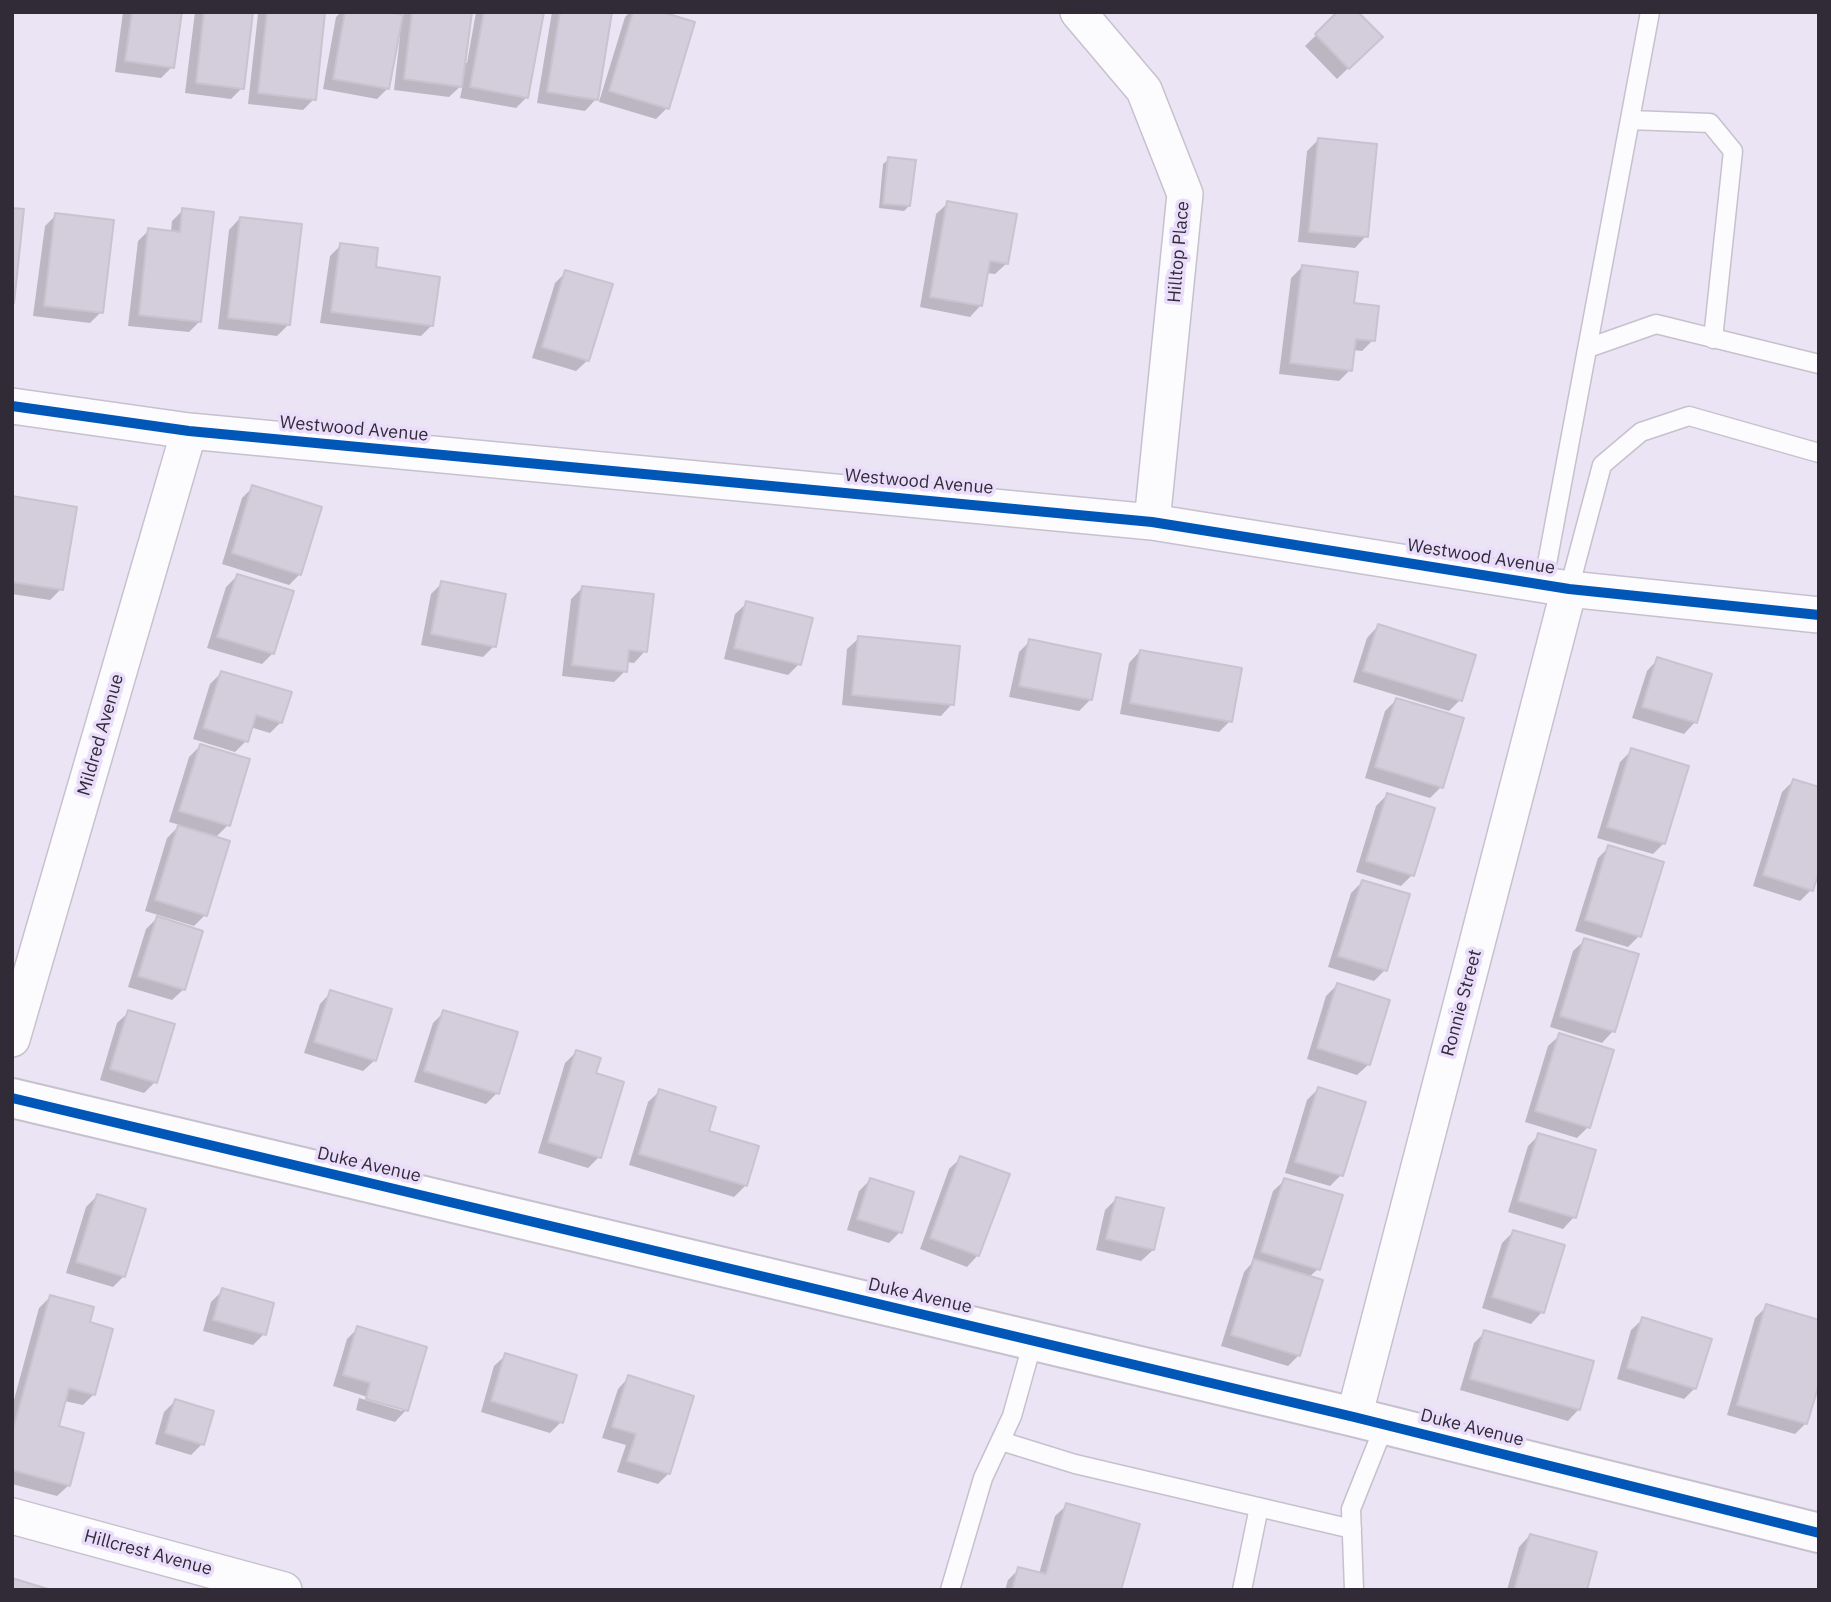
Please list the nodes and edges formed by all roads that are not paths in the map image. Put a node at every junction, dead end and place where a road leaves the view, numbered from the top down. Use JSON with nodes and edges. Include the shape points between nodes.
{"nodes":[{"id":1,"x":1078,"y":12,"type":"edge"},
{"id":2,"x":1650,"y":12,"type":"edge"},
{"id":3,"x":1630,"y":120,"type":"junction"},
{"id":4,"x":1713,"y":339,"type":"junction"},
{"id":5,"x":1588,"y":348,"type":"junction"},
{"id":6,"x":1819,"y":364,"type":"edge"},
{"id":7,"x":12,"y":406,"type":"edge"},
{"id":8,"x":189,"y":431,"type":"junction"},
{"id":9,"x":1819,"y":453,"type":"edge"},
{"id":10,"x":1152,"y":522,"type":"junction"},
{"id":11,"x":1556,"y":587,"type":"junction"},
{"id":12,"x":1819,"y":615,"type":"edge"},
{"id":13,"x":12,"y":1039,"type":"edge"},
{"id":14,"x":12,"y":1098,"type":"edge"},
{"id":15,"x":1033,"y":1341,"type":"junction"},
{"id":16,"x":1370,"y":1421,"type":"junction"},
{"id":17,"x":1001,"y":1441,"type":"junction"},
{"id":18,"x":1259,"y":1507,"type":"junction"},
{"id":19,"x":12,"y":1516,"type":"edge"},
{"id":20,"x":1352,"y":1529,"type":"junction"},
{"id":21,"x":1819,"y":1534,"type":"edge"},
{"id":22,"x":284,"y":1590,"type":"edge"},
{"id":23,"x":950,"y":1590,"type":"edge"},
{"id":24,"x":1242,"y":1590,"type":"edge"},
{"id":25,"x":1354,"y":1590,"type":"edge"}],
"edges":[{"from":1,"to":10,"type":"street","name":"Hilltop Place","via":[[1144,90],[1185,194]]},
{"from":2,"to":3,"type":"lane"},
{"from":3,"to":4,"type":"lane","via":[[1710,124],[1733,152]]},
{"from":3,"to":5,"type":"lane"},
{"from":4,"to":5,"type":"lane","via":[[1656,324]]},
{"from":4,"to":6,"type":"lane"},
{"from":5,"to":11,"type":"lane"},
{"from":7,"to":8,"type":"street","name":"Westwood Avenue"},
{"from":8,"to":10,"type":"street","name":"Westwood Avenue"},
{"from":8,"to":13,"type":"street","name":"Mildred Avenue"},
{"from":9,"to":11,"type":"lane","via":[[1689,416],[1641,432],[1601,465]]},
{"from":10,"to":11,"type":"street","name":"Westwood Avenue"},
{"from":11,"to":12,"type":"street","name":"Westwood Avenue"},
{"from":11,"to":16,"type":"street","name":"Ronnie Street"},
{"from":14,"to":15,"type":"street","name":"Duke Avenue"},
{"from":15,"to":16,"type":"street","name":"Duke Avenue"},
{"from":15,"to":17,"type":"lane"},
{"from":16,"to":20,"type":"lane","via":[[1351,1509]]},
{"from":16,"to":21,"type":"street","name":"Duke Avenue"},
{"from":17,"to":18,"type":"lane","via":[[1075,1464]]},
{"from":17,"to":23,"type":"lane","via":[[983,1478]]},
{"from":18,"to":20,"type":"lane"},
{"from":18,"to":24,"type":"lane"},
{"from":19,"to":22,"type":"street","name":"Hillcrest Avenue"},
{"from":20,"to":25,"type":"lane"}]}
